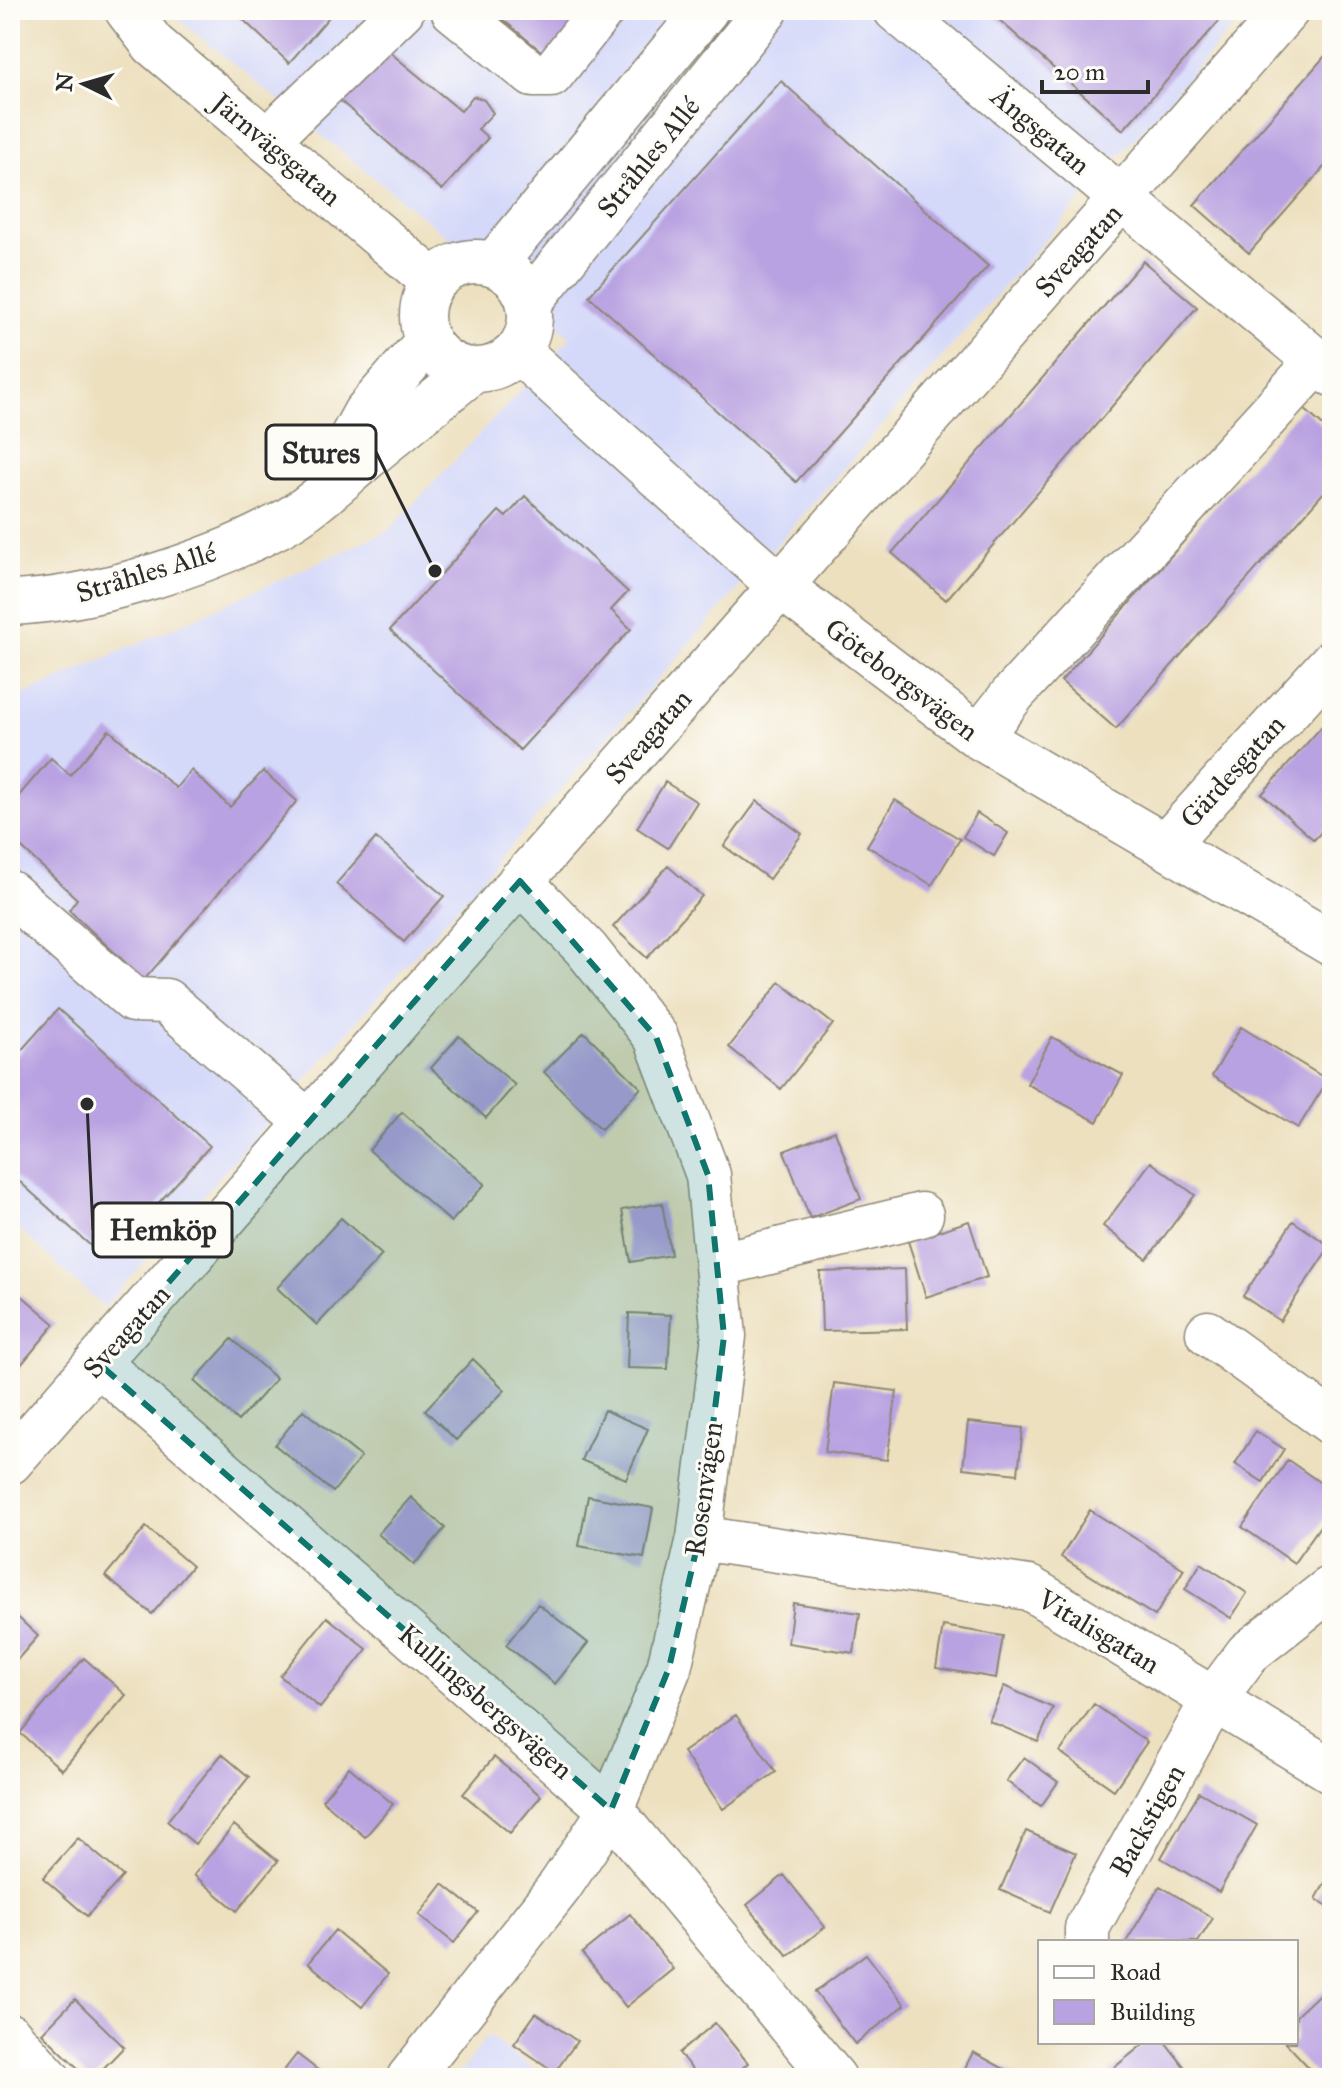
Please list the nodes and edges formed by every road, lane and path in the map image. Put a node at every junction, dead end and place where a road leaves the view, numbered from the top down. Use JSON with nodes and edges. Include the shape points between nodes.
{"nodes":[{"id":1,"x":127,"y":10,"type":"edge"},
{"id":2,"x":402,"y":10,"type":"edge"},
{"id":3,"x":453,"y":10,"type":"edge"},
{"id":4,"x":602,"y":10,"type":"edge"},
{"id":5,"x":706,"y":10,"type":"edge"},
{"id":6,"x":766,"y":10,"type":"edge"},
{"id":7,"x":896,"y":10,"type":"edge"},
{"id":8,"x":1287,"y":10,"type":"edge"},
{"id":9,"x":267,"y":140,"type":"junction"},
{"id":10,"x":1124,"y":199,"type":"junction"},
{"id":11,"x":494,"y":264,"type":"junction"},
{"id":12,"x":434,"y":282,"type":"junction"},
{"id":13,"x":529,"y":303,"type":"junction"},
{"id":14,"x":428,"y":341,"type":"junction"},
{"id":15,"x":518,"y":351,"type":"junction"},
{"id":16,"x":1325,"y":368,"type":"edge"},
{"id":17,"x":474,"y":370,"type":"junction"},
{"id":18,"x":318,"y":499,"type":"junction"},
{"id":19,"x":780,"y":586,"type":"junction"},
{"id":20,"x":10,"y":603,"type":"edge"},
{"id":21,"x":1332,"y":662,"type":"edge"},
{"id":22,"x":979,"y":737,"type":"junction"},
{"id":23,"x":1165,"y":846,"type":"junction"},
{"id":24,"x":520,"y":881,"type":"junction"},
{"id":25,"x":10,"y":893,"type":"edge"},
{"id":26,"x":1332,"y":944,"type":"edge"},
{"id":27,"x":309,"y":1123,"type":"junction"},
{"id":28,"x":921,"y":1215,"type":"dead end"},
{"id":29,"x":717,"y":1265,"type":"junction"},
{"id":30,"x":1208,"y":1333,"type":"dead end"},
{"id":31,"x":98,"y":1363,"type":"junction"},
{"id":32,"x":1332,"y":1423,"type":"edge"},
{"id":33,"x":10,"y":1462,"type":"edge"},
{"id":34,"x":699,"y":1538,"type":"junction"},
{"id":35,"x":1332,"y":1587,"type":"edge"},
{"id":36,"x":1213,"y":1700,"type":"junction"},
{"id":37,"x":1332,"y":1771,"type":"edge"},
{"id":38,"x":611,"y":1810,"type":"junction"},
{"id":39,"x":1087,"y":1940,"type":"edge"},
{"id":40,"x":10,"y":2036,"type":"edge"},
{"id":41,"x":48,"y":2078,"type":"edge"},
{"id":42,"x":409,"y":2078,"type":"edge"},
{"id":43,"x":834,"y":2078,"type":"edge"}],
"edges":[{"from":1,"to":9,"type":"street","name":"Järnvägsgatan","via":[[153,44]]},
{"from":2,"to":9,"type":"street"},
{"from":3,"to":4,"type":"street","via":[[533,75],[551,75]]},
{"from":5,"to":11,"type":"street","name":"Stråhles Allé"},
{"from":6,"to":13,"type":"street","name":"Stråhles Allé"},
{"from":7,"to":10,"type":"street","name":"Ängsgatan"},
{"from":8,"to":10,"type":"street","name":"Sveagatan"},
{"from":9,"to":12,"type":"street","name":"Järnvägsgatan"},
{"from":10,"to":16,"type":"street","name":"Ängsgatan"},
{"from":10,"to":19,"type":"street","name":"Sveagatan"},
{"from":11,"to":12,"type":"street","via":[[461,263]]},
{"from":11,"to":13,"type":"street","via":[[510,272]]},
{"from":12,"to":14,"type":"street","via":[[422,311]]},
{"from":13,"to":15,"type":"street","via":[[531,320]]},
{"from":14,"to":17,"type":"street","via":[[455,366]]},
{"from":14,"to":18,"type":"street","name":"Stråhles Allé","via":[[365,413]]},
{"from":15,"to":17,"type":"street","name":"Stråhles Allé","via":[[506,362]]},
{"from":15,"to":19,"type":"street","name":"Göteborgsvägen"},
{"from":16,"to":22,"type":"street","via":[[1013,694]]},
{"from":17,"to":18,"type":"street","name":"Stråhles Allé"},
{"from":18,"to":20,"type":"street","name":"Stråhles Allé","via":[[279,525],[170,570],[77,595]]},
{"from":19,"to":22,"type":"street","name":"Göteborgsvägen"},
{"from":19,"to":24,"type":"street","name":"Sveagatan"},
{"from":21,"to":23,"type":"street","name":"Gärdesgatan"},
{"from":22,"to":23,"type":"street","name":"Göteborgsvägen"},
{"from":23,"to":26,"type":"street","name":"Göteborgsvägen"},
{"from":24,"to":27,"type":"street","name":"Sveagatan"},
{"from":24,"to":29,"type":"street","name":"Rosenvägen","via":[[586,949],[656,1037],[708,1175]]},
{"from":25,"to":27,"type":"street","via":[[133,1000],[166,1001]]},
{"from":27,"to":31,"type":"street","name":"Sveagatan"},
{"from":28,"to":29,"type":"street"},
{"from":29,"to":34,"type":"street","name":"Rosenvägen","via":[[724,1336]]},
{"from":30,"to":32,"type":"street"},
{"from":31,"to":33,"type":"street","name":"Sveagatan"},
{"from":31,"to":38,"type":"street","name":"Kullingsbergsvägen"},
{"from":34,"to":36,"type":"street","name":"Vitalisgatan","via":[[1029,1588]]},
{"from":34,"to":38,"type":"street","name":"Rosenvägen","via":[[669,1668]]},
{"from":35,"to":36,"type":"street","name":"Backstigen","via":[[1248,1653]]},
{"from":36,"to":37,"type":"street","name":"Vitalisgatan"},
{"from":36,"to":39,"type":"street","name":"Backstigen","via":[[1087,1928]]},
{"from":38,"to":42,"type":"street","name":"Rosenvägen","via":[[560,1886]]},
{"from":38,"to":43,"type":"street","name":"Kullingsbergsvägen"},
{"from":40,"to":41,"type":"street"}]}
